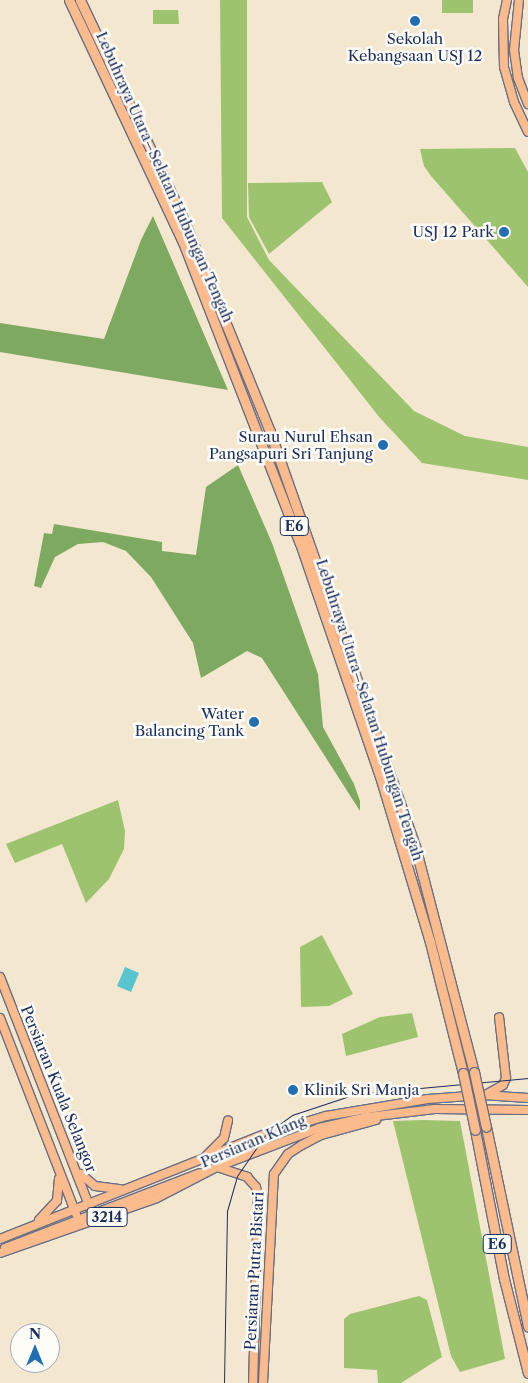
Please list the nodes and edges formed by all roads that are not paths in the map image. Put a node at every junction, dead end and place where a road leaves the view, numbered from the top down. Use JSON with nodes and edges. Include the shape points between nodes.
{"nodes":[{"id":1,"x":69,"y":0,"type":"edge"},
{"id":2,"x":80,"y":0,"type":"edge"},
{"id":3,"x":507,"y":0,"type":"edge"},
{"id":4,"x":519,"y":0,"type":"edge"},
{"id":5,"x":528,"y":104,"type":"edge"},
{"id":6,"x":528,"y":109,"type":"edge"},
{"id":7,"x":519,"y":115,"type":"junction"},
{"id":8,"x":528,"y":132,"type":"edge"},
{"id":9,"x":0,"y":977,"type":"edge"},
{"id":10,"x":499,"y":1017,"type":"dead end"},
{"id":11,"x":0,"y":1018,"type":"edge"},
{"id":12,"x":483,"y":1095,"type":"junction"},
{"id":13,"x":528,"y":1098,"type":"edge"},
{"id":14,"x":528,"y":1110,"type":"edge"},
{"id":15,"x":390,"y":1114,"type":"junction"},
{"id":16,"x":228,"y":1120,"type":"dead end"},
{"id":17,"x":204,"y":1157,"type":"junction"},
{"id":18,"x":76,"y":1166,"type":"junction"},
{"id":19,"x":217,"y":1167,"type":"junction"},
{"id":20,"x":209,"y":1171,"type":"junction"},
{"id":21,"x":59,"y":1172,"type":"junction"},
{"id":22,"x":134,"y":1187,"type":"junction"},
{"id":23,"x":89,"y":1204,"type":"junction"},
{"id":24,"x":74,"y":1209,"type":"junction"},
{"id":25,"x":92,"y":1213,"type":"junction"},
{"id":26,"x":78,"y":1218,"type":"junction"},
{"id":27,"x":36,"y":1223,"type":"junction"},
{"id":28,"x":0,"y":1239,"type":"edge"},
{"id":29,"x":0,"y":1252,"type":"edge"},
{"id":30,"x":528,"y":1327,"type":"edge"},
{"id":31,"x":528,"y":1373,"type":"edge"},
{"id":32,"x":253,"y":1383,"type":"edge"},
{"id":33,"x":263,"y":1383,"type":"edge"}],
"edges":[{"from":1,"to":31,"type":"highway","name":"Lebuhraya Utara–Selatan Hubungan Tengah","number":"E6","bridge":true,"via":[[183,242],[297,534],[382,783],[430,942],[463,1073],[504,1279]]},
{"from":2,"to":30,"type":"highway","name":"Lebuhraya Utara–Selatan Hubungan Tengah","number":"E6","bridge":true,"via":[[186,224],[270,432],[416,850],[474,1072]]},
{"from":3,"to":7,"type":"main road","via":[[503,26],[504,67]]},
{"from":4,"to":5,"type":"main road","via":[[515,20],[515,58]]},
{"from":6,"to":7,"type":"main road"},
{"from":7,"to":8,"type":"main road"},
{"from":9,"to":18,"type":"main road","name":"Persiaran Kuala Selangor","number":"3214","via":[[47,1103]]},
{"from":10,"to":12,"type":"main road","via":[[506,1078],[497,1090]]},
{"from":11,"to":21,"type":"main road","name":"Persiaran Kuala Selangor","number":"3214"},
{"from":12,"to":13,"type":"main road","name":"Persiaran Klang","number":"3214"},
{"from":12,"to":17,"type":"main road","name":"Persiaran Klang","number":"3214","via":[[360,1108],[273,1132]]},
{"from":14,"to":15,"type":"main road","name":"Persiaran Klang","number":"3214","via":[[435,1109]]},
{"from":15,"to":19,"type":"main road","name":"Persiaran Klang","number":"3214","via":[[319,1128]]},
{"from":15,"to":33,"type":"main road","name":"Persiaran Putra Bistari","via":[[321,1135],[288,1154],[274,1174]]},
{"from":16,"to":17,"type":"main road","via":[[224,1138]]},
{"from":17,"to":22,"type":"main road","name":"Persiaran Klang","number":"3214"},
{"from":18,"to":22,"type":"main road","via":[[95,1186],[115,1190]]},
{"from":18,"to":23,"type":"main road","name":"Persiaran Kuala Selangor","number":"3214"},
{"from":19,"to":20,"type":"main road","name":"Persiaran Klang","number":"3214"},
{"from":19,"to":32,"type":"main road","name":"Persiaran Putra Bistari","via":[[247,1176],[256,1187],[258,1196]]},
{"from":20,"to":25,"type":"main road","name":"Persiaran Klang"},
{"from":20,"to":29,"type":"main road","name":"Persiaran Klang","number":"3214","via":[[157,1198],[45,1240]]},
{"from":21,"to":24,"type":"main road","name":"Persiaran Kuala Selangor","number":"3214"},
{"from":21,"to":27,"type":"main road","via":[[57,1201]]},
{"from":22,"to":23,"type":"main road","name":"Persiaran Klang","number":"3214"},
{"from":23,"to":24,"type":"main road","name":"Persiaran Klang","number":"3214"},
{"from":23,"to":25,"type":"main road","name":"Persiaran Kuala Selangor","number":"3214"},
{"from":24,"to":26,"type":"main road","name":"Persiaran Kuala Selangor","number":"3214"},
{"from":24,"to":27,"type":"main road","name":"Persiaran Klang","number":"3214"},
{"from":25,"to":26,"type":"main road","name":"Persiaran Klang"},
{"from":26,"to":29,"type":"main road","name":"Persiaran Klang"},
{"from":27,"to":28,"type":"main road","name":"Persiaran Klang","number":"3214"}]}
